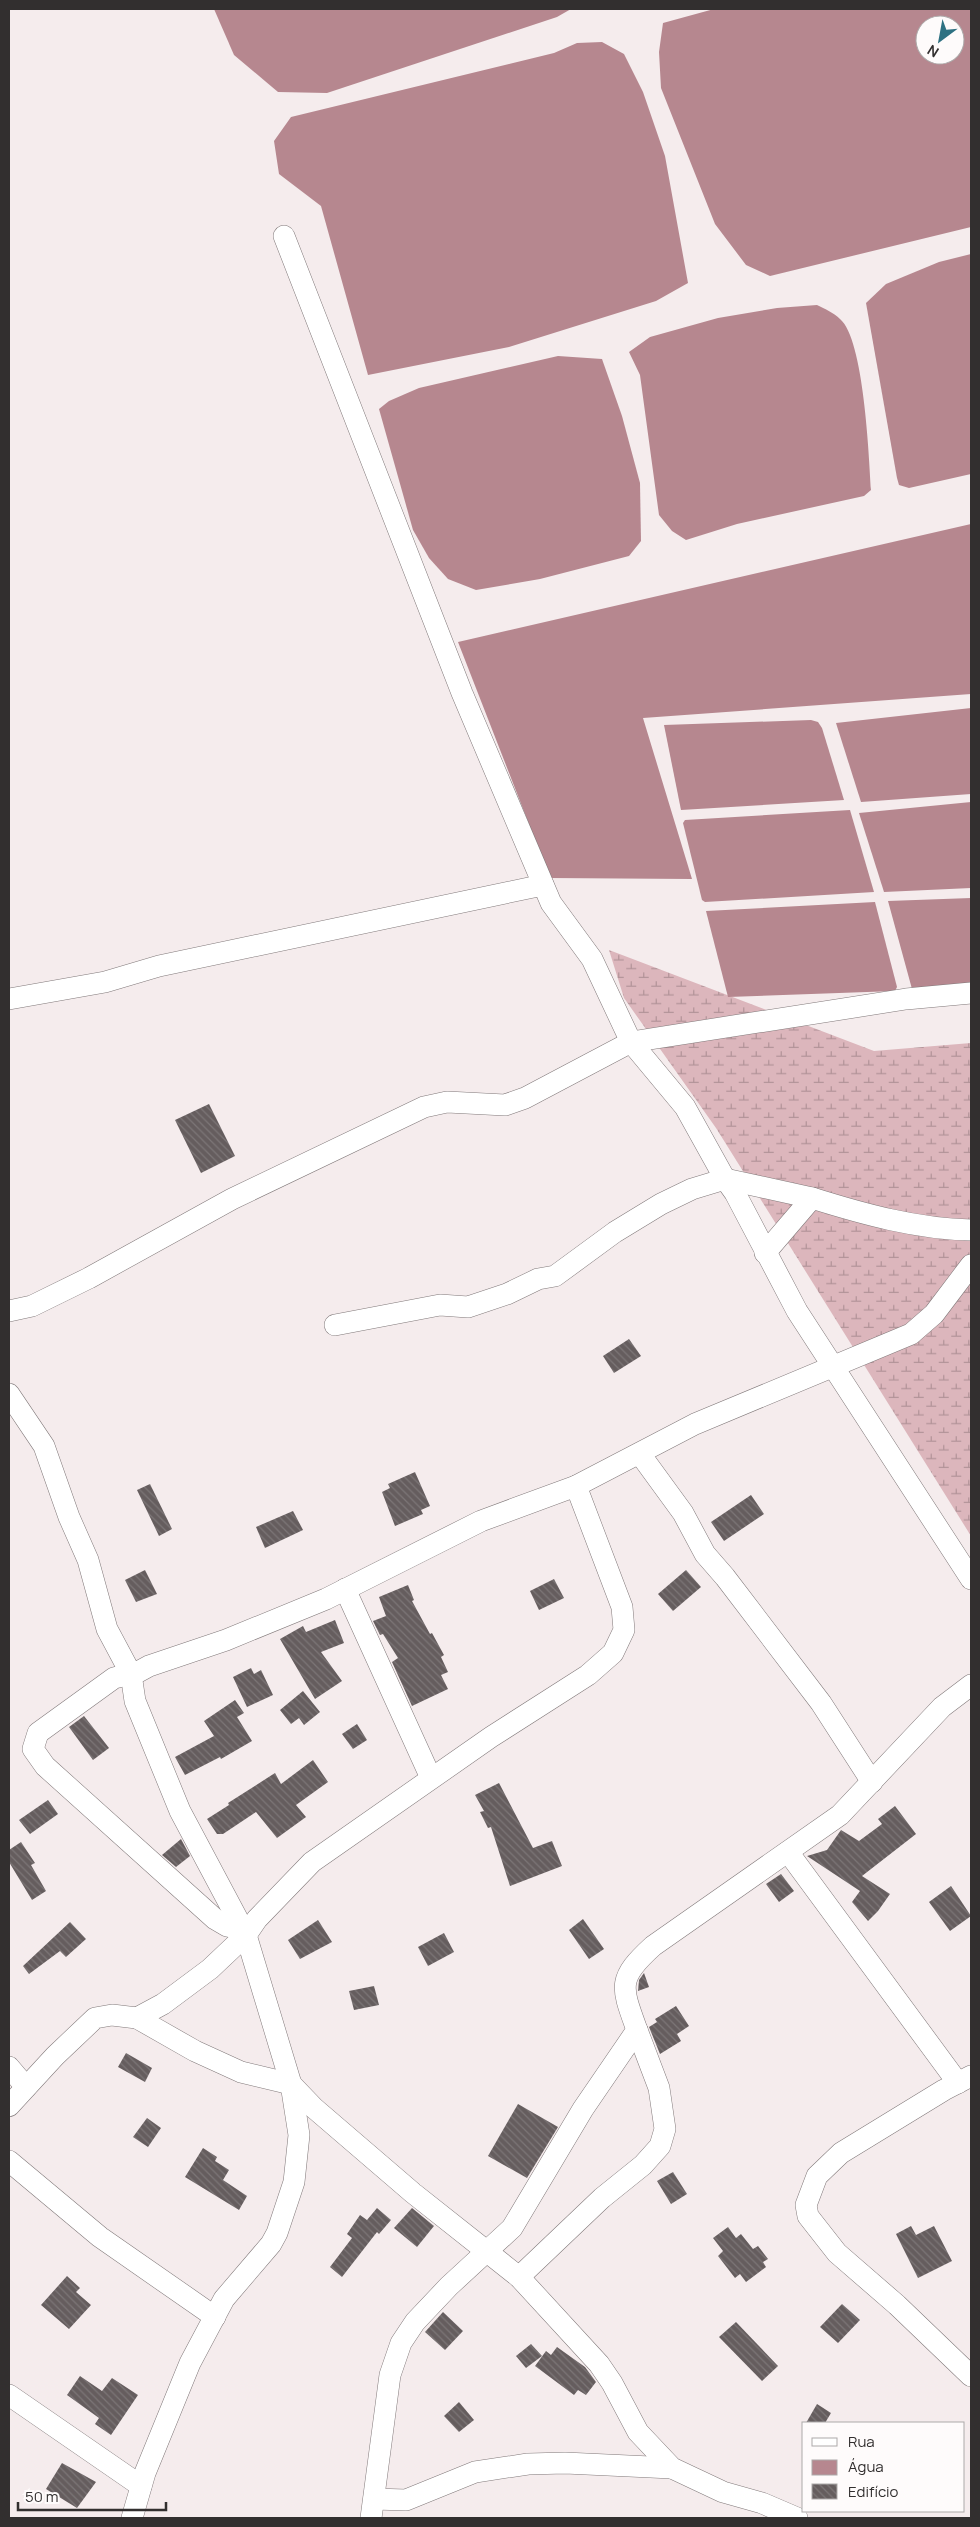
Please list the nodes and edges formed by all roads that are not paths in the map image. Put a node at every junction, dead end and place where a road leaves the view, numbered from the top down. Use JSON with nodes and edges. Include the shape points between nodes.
{"nodes":[{"id":1,"x":284,"y":236,"type":"dead end"},
{"id":2,"x":543,"y":885,"type":"junction"},
{"id":3,"x":971,"y":993,"type":"edge"},
{"id":4,"x":9,"y":999,"type":"edge"},
{"id":5,"x":631,"y":1042,"type":"junction"},
{"id":6,"x":725,"y":1180,"type":"junction"},
{"id":7,"x":812,"y":1198,"type":"junction"},
{"id":8,"x":971,"y":1230,"type":"edge"},
{"id":9,"x":765,"y":1253,"type":"junction"},
{"id":10,"x":971,"y":1265,"type":"edge"},
{"id":11,"x":9,"y":1311,"type":"edge"},
{"id":12,"x":335,"y":1325,"type":"dead end"},
{"id":13,"x":834,"y":1365,"type":"junction"},
{"id":14,"x":9,"y":1394,"type":"edge"},
{"id":15,"x":640,"y":1454,"type":"junction"},
{"id":16,"x":576,"y":1486,"type":"junction"},
{"id":17,"x":971,"y":1579,"type":"edge"},
{"id":18,"x":345,"y":1589,"type":"junction"},
{"id":19,"x":131,"y":1674,"type":"junction"},
{"id":20,"x":971,"y":1685,"type":"edge"},
{"id":21,"x":431,"y":1778,"type":"junction"},
{"id":22,"x":872,"y":1782,"type":"junction"},
{"id":23,"x":788,"y":1852,"type":"junction"},
{"id":24,"x":243,"y":1932,"type":"junction"},
{"id":25,"x":137,"y":2018,"type":"junction"},
{"id":26,"x":637,"y":2030,"type":"junction"},
{"id":27,"x":9,"y":2068,"type":"edge"},
{"id":28,"x":964,"y":2080,"type":"edge"},
{"id":29,"x":291,"y":2084,"type":"junction"},
{"id":30,"x":26,"y":2087,"type":"junction"},
{"id":31,"x":9,"y":2106,"type":"edge"},
{"id":32,"x":9,"y":2162,"type":"edge"},
{"id":33,"x":486,"y":2250,"type":"junction"},
{"id":34,"x":519,"y":2277,"type":"junction"},
{"id":35,"x":215,"y":2317,"type":"junction"},
{"id":36,"x":971,"y":2376,"type":"edge"},
{"id":37,"x":9,"y":2395,"type":"edge"},
{"id":38,"x":672,"y":2468,"type":"junction"},
{"id":39,"x":141,"y":2486,"type":"junction"},
{"id":40,"x":372,"y":2509,"type":"edge"},
{"id":41,"x":132,"y":2518,"type":"edge"},
{"id":42,"x":797,"y":2518,"type":"edge"}],
"edges":[{"from":1,"to":2,"type":"street","via":[[462,693]]},
{"from":2,"to":4,"type":"street","via":[[159,966],[105,982]]},
{"from":2,"to":5,"type":"street","via":[[550,903],[592,959]]},
{"from":3,"to":5,"type":"street","via":[[906,999]]},
{"from":5,"to":6,"type":"street","via":[[685,1108]]},
{"from":5,"to":11,"type":"street","via":[[525,1098],[505,1105],[447,1102],[424,1107],[232,1199],[89,1278],[32,1306]]},
{"from":6,"to":7,"type":"street"},
{"from":6,"to":9,"type":"street","via":[[735,1193]]},
{"from":6,"to":12,"type":"street","via":[[692,1189],[661,1204],[615,1232],[555,1276],[538,1279],[507,1294],[468,1307],[440,1306]]},
{"from":7,"to":8,"type":"street","via":[[881,1218]]},
{"from":7,"to":9,"type":"street"},
{"from":9,"to":13,"type":"street"},
{"from":10,"to":13,"type":"street","via":[[922,1326],[911,1334]]},
{"from":13,"to":15,"type":"street","via":[[695,1424]]},
{"from":13,"to":17,"type":"street"},
{"from":14,"to":19,"type":"street","via":[[44,1446],[88,1560],[108,1629]]},
{"from":15,"to":16,"type":"street"},
{"from":15,"to":22,"type":"street","via":[[682,1513],[704,1554],[821,1703]]},
{"from":16,"to":18,"type":"street","via":[[481,1520]]},
{"from":16,"to":21,"type":"street","via":[[622,1607],[624,1630],[613,1653],[588,1674]]},
{"from":18,"to":19,"type":"street","via":[[226,1640]]},
{"from":18,"to":21,"type":"street"},
{"from":19,"to":24,"type":"street","via":[[135,1701],[180,1811]]},
{"from":19,"to":24,"type":"street","via":[[114,1678],[38,1733],[33,1749],[45,1766],[215,1919]]},
{"from":20,"to":22,"type":"street","via":[[942,1707]]},
{"from":21,"to":24,"type":"street","via":[[312,1862]]},
{"from":22,"to":23,"type":"street","via":[[840,1815]]},
{"from":23,"to":26,"type":"street","via":[[653,1946],[634,1963],[627,1975],[624,1993]]},
{"from":23,"to":28,"type":"street"},
{"from":24,"to":25,"type":"street","via":[[210,1968],[171,1998]]},
{"from":24,"to":29,"type":"street"},
{"from":25,"to":29,"type":"street","via":[[195,2051],[241,2072]]},
{"from":25,"to":30,"type":"street","via":[[112,2015],[95,2018]]},
{"from":26,"to":33,"type":"street","via":[[583,2109],[512,2228]]},
{"from":26,"to":34,"type":"street","via":[[659,2088],[665,2129],[660,2146]]},
{"from":27,"to":30,"type":"street"},
{"from":28,"to":36,"type":"street","via":[[841,2153],[817,2176],[806,2205],[808,2216],[837,2253]]},
{"from":29,"to":33,"type":"street","via":[[314,2108],[413,2193]]},
{"from":29,"to":35,"type":"street","via":[[299,2135],[294,2182],[271,2244],[229,2293]]},
{"from":30,"to":31,"type":"street"},
{"from":32,"to":35,"type":"street","via":[[100,2237]]},
{"from":33,"to":34,"type":"street"},
{"from":33,"to":40,"type":"street","via":[[415,2322],[401,2343],[390,2375]]},
{"from":34,"to":38,"type":"street","via":[[599,2364],[638,2432]]},
{"from":35,"to":39,"type":"street","via":[[190,2362]]},
{"from":37,"to":39,"type":"street"},
{"from":38,"to":40,"type":"street","via":[[565,2462],[528,2464],[475,2472],[406,2500]]},
{"from":38,"to":42,"type":"street","via":[[724,2492]]},
{"from":39,"to":41,"type":"street"}]}
